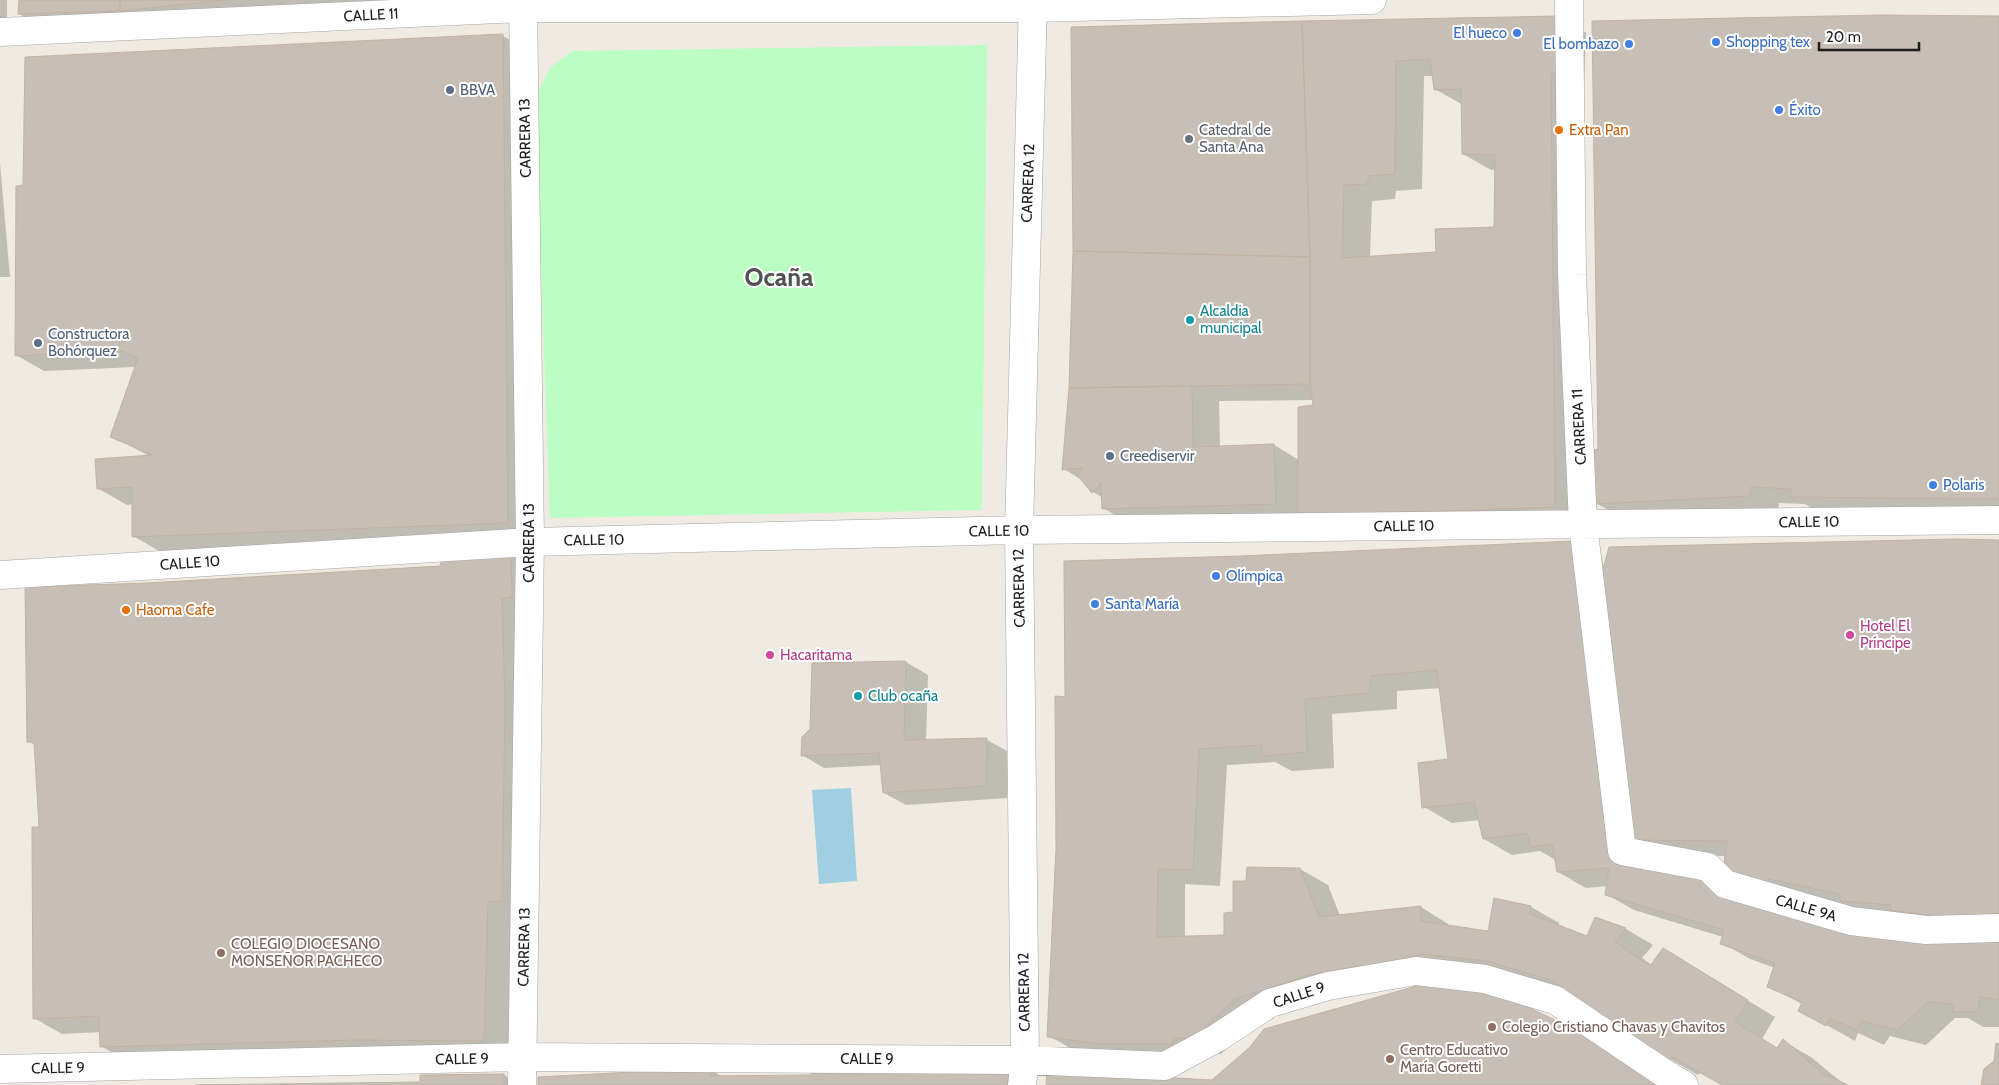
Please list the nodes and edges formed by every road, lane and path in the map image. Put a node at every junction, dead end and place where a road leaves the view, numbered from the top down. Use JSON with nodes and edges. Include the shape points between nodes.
{"nodes":[{"id":1,"x":1372,"y":0,"type":"edge"},
{"id":2,"x":1569,"y":0,"type":"edge"},
{"id":3,"x":523,"y":4,"type":"edge"},
{"id":4,"x":1033,"y":4,"type":"edge"},
{"id":5,"x":0,"y":32,"type":"edge"},
{"id":6,"x":1999,"y":520,"type":"edge"},
{"id":7,"x":1583,"y":524,"type":"junction"},
{"id":8,"x":1019,"y":530,"type":"junction"},
{"id":9,"x":530,"y":542,"type":"junction"},
{"id":10,"x":0,"y":575,"type":"edge"},
{"id":11,"x":1622,"y":851,"type":"joint"},
{"id":12,"x":1999,"y":928,"type":"edge"},
{"id":13,"x":522,"y":1057,"type":"junction"},
{"id":14,"x":0,"y":1069,"type":"edge"},
{"id":15,"x":1023,"y":1073,"type":"edge"},
{"id":16,"x":522,"y":1085,"type":"edge"},
{"id":17,"x":1684,"y":1085,"type":"edge"}],
"edges":[{"from":1,"to":4,"type":"street","name":"CALLE 11"},
{"from":2,"to":7,"type":"street","name":"CARRERA 11","via":[[1572,275]]},
{"from":3,"to":4,"type":"street","name":"CALLE 11"},
{"from":3,"to":5,"type":"street","name":"CALLE 11"},
{"from":3,"to":9,"type":"street","name":"CARRERA 13"},
{"from":4,"to":8,"type":"street","name":"CARRERA 12"},
{"from":6,"to":7,"type":"street","name":"CALLE 10"},
{"from":7,"to":8,"type":"street","name":"CALLE 10"},
{"from":7,"to":11,"type":"street","name":"CARRERA 11"},
{"from":8,"to":9,"type":"street","name":"CALLE 10"},
{"from":8,"to":15,"type":"street","name":"CARRERA 12"},
{"from":9,"to":10,"type":"street","name":"CALLE 10"},
{"from":9,"to":13,"type":"street","name":"CARRERA 13"},
{"from":11,"to":12,"type":"street","name":"CALLE 9A","via":[[1708,868],[1725,884],[1851,921],[1926,930]]},
{"from":13,"to":14,"type":"street","name":"CALLE 9"},
{"from":13,"to":15,"type":"street","name":"CALLE 9"},
{"from":13,"to":16,"type":"street","name":"CARRERA 13"},
{"from":15,"to":17,"type":"street","name":"CALLE 9","via":[[1165,1066],[1217,1038],[1270,1003],[1328,986],[1416,971],[1485,979],[1555,1000]]}]}
